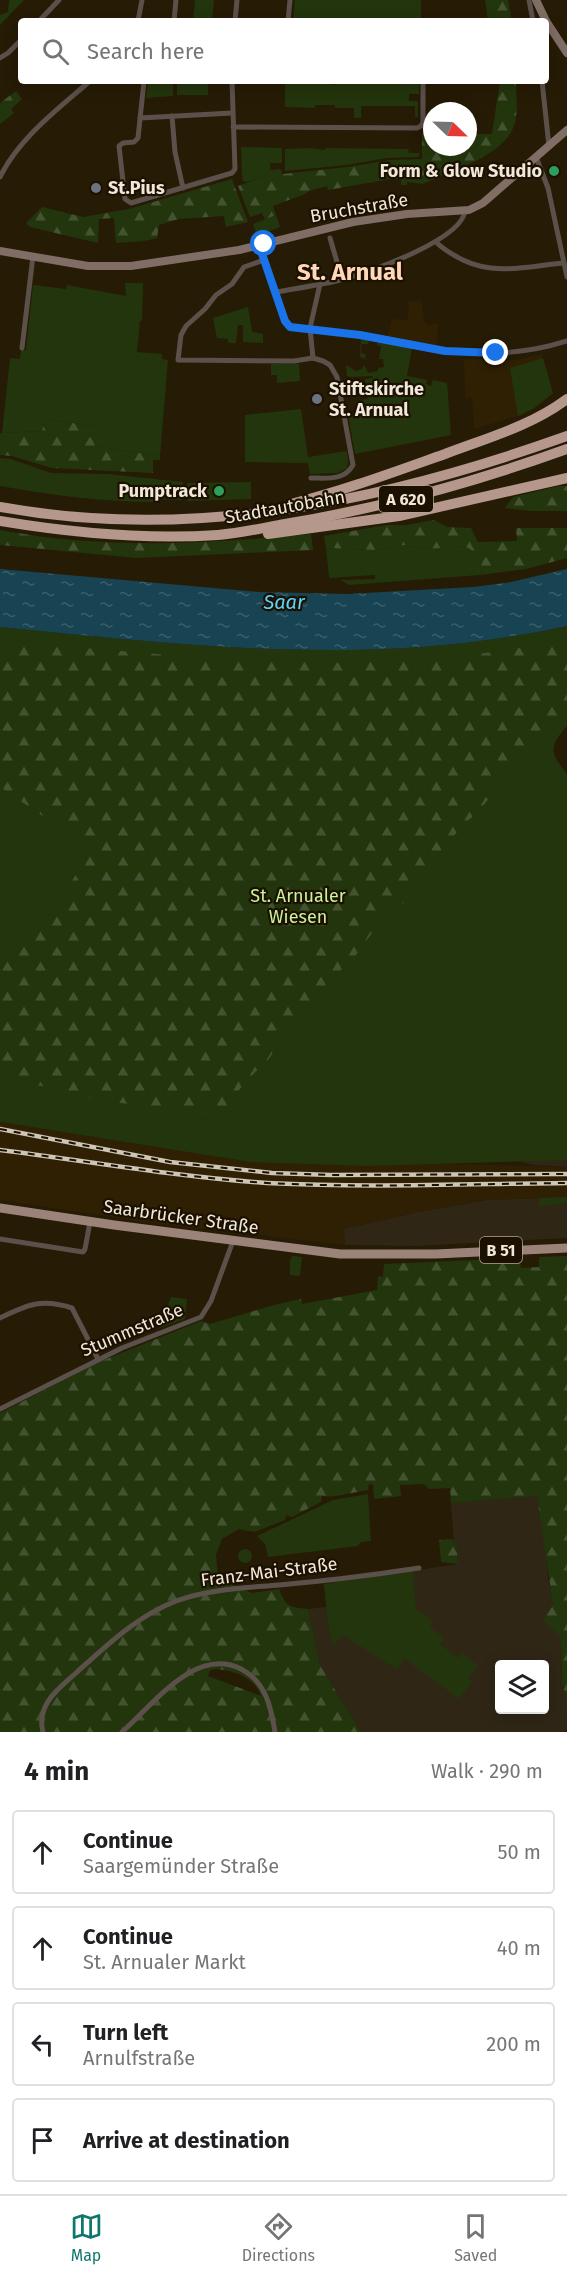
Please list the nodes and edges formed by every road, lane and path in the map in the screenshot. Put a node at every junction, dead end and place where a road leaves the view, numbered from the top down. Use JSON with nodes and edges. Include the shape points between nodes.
{"nodes":[{"id":1,"x":59,"y":0,"type":"edge"},
{"id":2,"x":142,"y":0,"type":"edge"},
{"id":3,"x":176,"y":0,"type":"edge"},
{"id":4,"x":237,"y":0,"type":"edge"},
{"id":5,"x":290,"y":0,"type":"edge"},
{"id":6,"x":529,"y":0,"type":"edge"},
{"id":7,"x":536,"y":0,"type":"edge"},
{"id":8,"x":42,"y":18,"type":"edge"},
{"id":9,"x":139,"y":18,"type":"edge"},
{"id":10,"x":174,"y":18,"type":"edge"},
{"id":11,"x":235,"y":18,"type":"edge"},
{"id":12,"x":288,"y":18,"type":"edge"},
{"id":13,"x":532,"y":18,"type":"edge"},
{"id":14,"x":542,"y":18,"type":"edge"},
{"id":15,"x":549,"y":28,"type":"edge"},
{"id":16,"x":18,"y":43,"type":"edge"},
{"id":17,"x":567,"y":54,"type":"edge"},
{"id":18,"x":0,"y":57,"type":"edge"},
{"id":19,"x":87,"y":84,"type":"edge"},
{"id":20,"x":144,"y":84,"type":"edge"},
{"id":21,"x":232,"y":84,"type":"edge"},
{"id":22,"x":423,"y":84,"type":"edge"},
{"id":23,"x":542,"y":84,"type":"edge"},
{"id":24,"x":232,"y":113,"type":"junction"},
{"id":25,"x":172,"y":116,"type":"junction"},
{"id":26,"x":140,"y":118,"type":"junction"},
{"id":27,"x":233,"y":127,"type":"junction"},
{"id":28,"x":567,"y":130,"type":"edge"},
{"id":29,"x":549,"y":146,"type":"junction"},
{"id":30,"x":536,"y":157,"type":"junction"},
{"id":31,"x":0,"y":177,"type":"edge"},
{"id":32,"x":183,"y":188,"type":"junction"},
{"id":33,"x":465,"y":210,"type":"junction"},
{"id":34,"x":330,"y":238,"type":"dead end"},
{"id":35,"x":436,"y":242,"type":"junction"},
{"id":36,"x":259,"y":245,"type":"junction"},
{"id":37,"x":0,"y":251,"type":"edge"},
{"id":38,"x":33,"y":256,"type":"junction"},
{"id":39,"x":264,"y":260,"type":"junction"},
{"id":40,"x":563,"y":263,"type":"junction"},
{"id":41,"x":567,"y":277,"type":"edge"},
{"id":42,"x":342,"y":279,"type":"junction"},
{"id":43,"x":320,"y":284,"type":"junction"},
{"id":44,"x":276,"y":292,"type":"junction"},
{"id":45,"x":310,"y":328,"type":"junction"},
{"id":46,"x":567,"y":341,"type":"edge"},
{"id":47,"x":22,"y":348,"type":"dead end"},
{"id":48,"x":313,"y":358,"type":"junction"},
{"id":49,"x":567,"y":399,"type":"edge"},
{"id":50,"x":567,"y":436,"type":"edge"},
{"id":51,"x":567,"y":449,"type":"edge"},
{"id":52,"x":311,"y":478,"type":"dead end"},
{"id":53,"x":567,"y":478,"type":"edge"},
{"id":54,"x":0,"y":507,"type":"edge"},
{"id":55,"x":249,"y":514,"type":"junction"},
{"id":56,"x":0,"y":521,"type":"edge"},
{"id":57,"x":241,"y":532,"type":"junction"},
{"id":58,"x":0,"y":1208,"type":"edge"},
{"id":59,"x":90,"y":1222,"type":"junction"},
{"id":60,"x":0,"y":1239,"type":"edge"},
{"id":61,"x":233,"y":1241,"type":"junction"},
{"id":62,"x":567,"y":1248,"type":"edge"},
{"id":63,"x":0,"y":1318,"type":"edge"},
{"id":64,"x":98,"y":1359,"type":"junction"},
{"id":65,"x":0,"y":1409,"type":"edge"},
{"id":66,"x":419,"y":1568,"type":"dead end"},
{"id":67,"x":43,"y":1732,"type":"edge"},
{"id":68,"x":122,"y":1732,"type":"edge"},
{"id":69,"x":275,"y":1732,"type":"edge"}],
"edges":[{"from":1,"to":8,"type":"street"},
{"from":2,"to":9,"type":"street"},
{"from":3,"to":10,"type":"street"},
{"from":4,"to":11,"type":"street"},
{"from":5,"to":12,"type":"street"},
{"from":6,"to":13,"type":"street"},
{"from":7,"to":14,"type":"street"},
{"from":15,"to":17,"type":"street"},
{"from":16,"to":18,"type":"street"},
{"from":19,"to":31,"type":"street","via":[[16,151]]},
{"from":20,"to":26,"type":"street"},
{"from":21,"to":24,"type":"street"},
{"from":22,"to":27,"type":"street","via":[[423,122],[417,128]]},
{"from":23,"to":29,"type":"street"},
{"from":24,"to":25,"type":"street"},
{"from":24,"to":27,"type":"street"},
{"from":25,"to":26,"type":"street"},
{"from":25,"to":32,"type":"street"},
{"from":26,"to":32,"type":"street","via":[[137,141],[119,146],[125,199],[131,203]]},
{"from":27,"to":32,"type":"street","via":[[235,170]]},
{"from":28,"to":29,"type":"street"},
{"from":29,"to":30,"type":"street"},
{"from":30,"to":33,"type":"street","via":[[478,207]]},
{"from":30,"to":40,"type":"street","via":[[561,231]]},
{"from":33,"to":35,"type":"street","via":[[458,225]]},
{"from":33,"to":36,"type":"street","name":"Bruchstraße","via":[[372,219]]},
{"from":34,"to":42,"type":"street"},
{"from":35,"to":40,"type":"street","via":[[449,253],[482,268],[507,270]]},
{"from":35,"to":42,"type":"street"},
{"from":36,"to":38,"type":"street","name":"Bruchstraße","via":[[131,266],[88,266]]},
{"from":36,"to":39,"type":"street"},
{"from":37,"to":38,"type":"street","name":"Bruchstraße"},
{"from":38,"to":47,"type":"street"},
{"from":39,"to":44,"type":"street"},
{"from":39,"to":48,"type":"street","via":[[244,267],[186,326],[178,360]]},
{"from":40,"to":41,"type":"street"},
{"from":42,"to":43,"type":"street"},
{"from":43,"to":44,"type":"street"},
{"from":43,"to":45,"type":"street"},
{"from":44,"to":45,"type":"street","via":[[286,324]]},
{"from":45,"to":46,"type":"street","via":[[450,352],[519,353]]},
{"from":45,"to":48,"type":"street"},
{"from":48,"to":52,"type":"street","via":[[327,363],[337,377],[353,461],[349,472],[338,478]]},
{"from":49,"to":55,"type":"highway","via":[[508,431],[345,489]]},
{"from":50,"to":55,"type":"highway","name":"Stadtautobahn","number":"A 620","via":[[505,458],[377,493],[300,509]]},
{"from":51,"to":57,"type":"highway","name":"Stadtautobahn","number":"A 620","via":[[396,502]]},
{"from":53,"to":57,"type":"highway","via":[[399,516],[268,534]]},
{"from":54,"to":55,"type":"highway","name":"Stadtautobahn","number":"A 620","via":[[56,516],[133,521]]},
{"from":56,"to":57,"type":"highway","name":"Stadtautobahn","number":"A 620","via":[[133,536]]},
{"from":58,"to":59,"type":"main road","name":"Saarbrücker Straße","number":"B 51"},
{"from":59,"to":60,"type":"street","via":[[83,1252]]},
{"from":59,"to":61,"type":"main road","name":"Saarbrücker Straße","number":"B 51"},
{"from":61,"to":62,"type":"main road","name":"Saarbrücker Straße","number":"B 51","via":[[358,1255]]},
{"from":61,"to":64,"type":"street","name":"Stummstraße","via":[[209,1306],[201,1317]]},
{"from":63,"to":64,"type":"street","via":[[32,1304],[72,1308]]},
{"from":64,"to":65,"type":"street","name":"Stummstraße"},
{"from":66,"to":67,"type":"street","name":"Franz-Mai-Straße","via":[[212,1591],[174,1602],[133,1625],[54,1693],[43,1707]]},
{"from":68,"to":69,"type":"street","via":[[189,1672],[216,1663],[239,1668],[258,1682],[267,1696]]}]}
